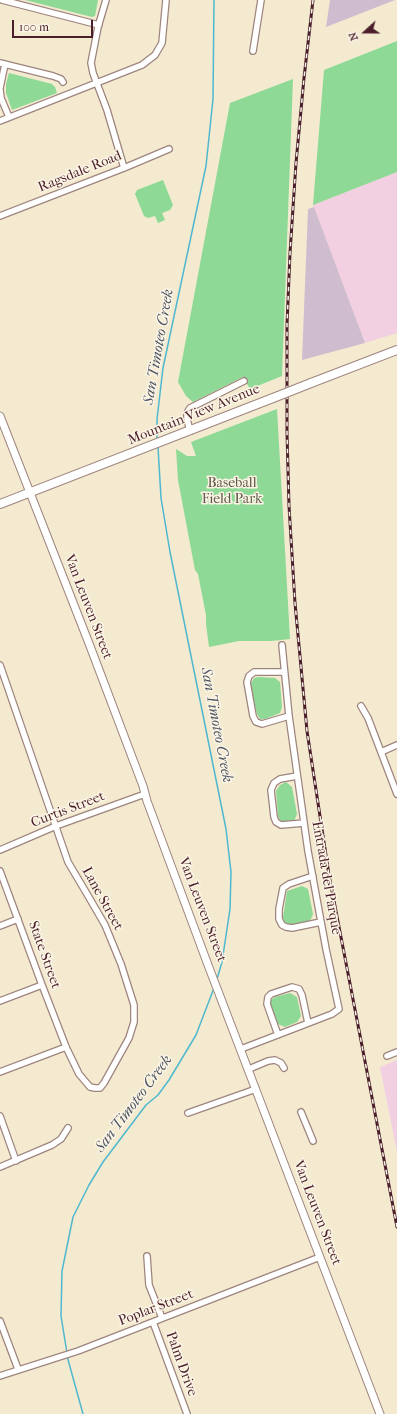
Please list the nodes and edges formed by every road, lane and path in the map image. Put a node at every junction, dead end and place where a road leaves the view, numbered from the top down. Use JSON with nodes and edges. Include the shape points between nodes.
{"nodes":[{"id":1,"x":2,"y":0,"type":"edge"},
{"id":2,"x":106,"y":0,"type":"edge"},
{"id":3,"x":166,"y":0,"type":"edge"},
{"id":4,"x":261,"y":0,"type":"edge"},
{"id":5,"x":99,"y":25,"type":"junction"},
{"id":6,"x":253,"y":51,"type":"dead end"},
{"id":7,"x":2,"y":63,"type":"edge"},
{"id":8,"x":63,"y":82,"type":"dead end"},
{"id":9,"x":96,"y":83,"type":"junction"},
{"id":10,"x":0,"y":89,"type":"edge"},
{"id":11,"x":9,"y":117,"type":"junction"},
{"id":12,"x":0,"y":120,"type":"edge"},
{"id":13,"x":169,"y":149,"type":"dead end"},
{"id":14,"x":124,"y":168,"type":"junction"},
{"id":15,"x":0,"y":216,"type":"edge"},
{"id":16,"x":397,"y":350,"type":"edge"},
{"id":17,"x":244,"y":381,"type":"dead end"},
{"id":18,"x":0,"y":416,"type":"edge"},
{"id":19,"x":190,"y":431,"type":"junction"},
{"id":20,"x":30,"y":494,"type":"junction"},
{"id":21,"x":0,"y":504,"type":"edge"},
{"id":22,"x":282,"y":645,"type":"dead end"},
{"id":23,"x":0,"y":664,"type":"edge"},
{"id":24,"x":284,"y":672,"type":"junction"},
{"id":25,"x":361,"y":706,"type":"dead end"},
{"id":26,"x":289,"y":716,"type":"junction"},
{"id":27,"x":397,"y":745,"type":"edge"},
{"id":28,"x":381,"y":752,"type":"junction"},
{"id":29,"x":297,"y":776,"type":"junction"},
{"id":30,"x":146,"y":794,"type":"junction"},
{"id":31,"x":397,"y":794,"type":"edge"},
{"id":32,"x":304,"y":823,"type":"junction"},
{"id":33,"x":56,"y":826,"type":"junction"},
{"id":34,"x":0,"y":850,"type":"edge"},
{"id":35,"x":0,"y":871,"type":"edge"},
{"id":36,"x":313,"y":876,"type":"junction"},
{"id":37,"x":18,"y":919,"type":"junction"},
{"id":38,"x":321,"y":922,"type":"junction"},
{"id":39,"x":0,"y":926,"type":"edge"},
{"id":40,"x":42,"y":985,"type":"junction"},
{"id":41,"x":0,"y":1001,"type":"edge"},
{"id":42,"x":308,"y":1023,"type":"junction"},
{"id":43,"x":278,"y":1035,"type":"junction"},
{"id":44,"x":66,"y":1047,"type":"junction"},
{"id":45,"x":241,"y":1049,"type":"junction"},
{"id":46,"x":397,"y":1052,"type":"edge"},
{"id":47,"x":387,"y":1056,"type":"dead end"},
{"id":48,"x":249,"y":1068,"type":"junction"},
{"id":49,"x":284,"y":1068,"type":"dead end"},
{"id":50,"x":0,"y":1072,"type":"edge"},
{"id":51,"x":256,"y":1089,"type":"junction"},
{"id":52,"x":301,"y":1112,"type":"dead end"},
{"id":53,"x":188,"y":1114,"type":"dead end"},
{"id":54,"x":0,"y":1116,"type":"edge"},
{"id":55,"x":68,"y":1128,"type":"dead end"},
{"id":56,"x":313,"y":1141,"type":"dead end"},
{"id":57,"x":16,"y":1161,"type":"junction"},
{"id":58,"x":0,"y":1167,"type":"edge"},
{"id":59,"x":147,"y":1256,"type":"dead end"},
{"id":60,"x":320,"y":1257,"type":"junction"},
{"id":61,"x":162,"y":1318,"type":"junction"},
{"id":62,"x":0,"y":1320,"type":"edge"},
{"id":63,"x":153,"y":1322,"type":"junction"},
{"id":64,"x":18,"y":1369,"type":"junction"},
{"id":65,"x":0,"y":1376,"type":"edge"},
{"id":66,"x":187,"y":1414,"type":"edge"},
{"id":67,"x":380,"y":1414,"type":"edge"}],
"edges":[{"from":1,"to":5,"type":"street"},
{"from":2,"to":5,"type":"street"},
{"from":3,"to":9,"type":"street","via":[[162,43],[155,55],[142,65]]},
{"from":4,"to":6,"type":"street"},
{"from":5,"to":9,"type":"street","via":[[91,59]]},
{"from":7,"to":8,"type":"street","via":[[53,76]]},
{"from":7,"to":10,"type":"street"},
{"from":9,"to":11,"type":"street"},
{"from":9,"to":14,"type":"street","via":[[107,110]]},
{"from":10,"to":11,"type":"street"},
{"from":11,"to":12,"type":"street"},
{"from":13,"to":14,"type":"street","name":"Ragsdale Road"},
{"from":14,"to":15,"type":"street","name":"Ragsdale Road"},
{"from":16,"to":19,"type":"main road","name":"Mountain View Avenue","bridge":true},
{"from":17,"to":19,"type":"street","via":[[190,408],[187,419]]},
{"from":18,"to":20,"type":"street","name":"Van Leuven Street"},
{"from":19,"to":20,"type":"main road","name":"Mountain View Avenue"},
{"from":20,"to":21,"type":"main road","name":"Mountain View Avenue"},
{"from":20,"to":30,"type":"street","name":"Van Leuven Street"},
{"from":22,"to":24,"type":"street","name":"Entrada del Parque"},
{"from":23,"to":33,"type":"street","name":"Lane Street"},
{"from":24,"to":26,"type":"street","name":"Entrada del Parque"},
{"from":24,"to":26,"type":"street","via":[[254,672],[246,682],[256,722],[262,724]]},
{"from":25,"to":28,"type":"street"},
{"from":26,"to":29,"type":"street","name":"Entrada del Parque"},
{"from":27,"to":28,"type":"street"},
{"from":28,"to":31,"type":"street"},
{"from":29,"to":32,"type":"street","name":"Entrada del Parque"},
{"from":29,"to":32,"type":"street","via":[[280,779],[274,783],[271,790],[274,817],[281,825]]},
{"from":30,"to":33,"type":"street","name":"Curtis Street"},
{"from":30,"to":45,"type":"street","name":"Van Leuven Street"},
{"from":32,"to":36,"type":"street","name":"Entrada del Parque"},
{"from":33,"to":34,"type":"street","name":"Curtis Street"},
{"from":33,"to":44,"type":"street","name":"Lane Street","via":[[68,862],[105,925],[134,1005],[134,1022],[130,1038],[100,1088],[90,1087],[79,1074]]},
{"from":35,"to":37,"type":"street","name":"State Street"},
{"from":36,"to":38,"type":"street","name":"Entrada del Parque"},
{"from":36,"to":38,"type":"street","via":[[283,888],[279,919],[286,928]]},
{"from":37,"to":39,"type":"street"},
{"from":37,"to":40,"type":"street","name":"State Street"},
{"from":38,"to":42,"type":"street","name":"Entrada del Parque","via":[[339,1009]]},
{"from":40,"to":41,"type":"street"},
{"from":40,"to":44,"type":"street","name":"State Street"},
{"from":42,"to":43,"type":"street","name":"Entrada del Parque"},
{"from":42,"to":43,"type":"street","via":[[299,990],[292,987],[271,994],[267,1004]]},
{"from":43,"to":45,"type":"street","name":"Entrada del Parque"},
{"from":44,"to":50,"type":"street"},
{"from":45,"to":48,"type":"street","name":"Van Leuven Street"},
{"from":46,"to":47,"type":"street"},
{"from":48,"to":49,"type":"street","via":[[275,1060]]},
{"from":48,"to":51,"type":"street","name":"Van Leuven Street"},
{"from":51,"to":53,"type":"street"},
{"from":51,"to":60,"type":"street","name":"Van Leuven Street"},
{"from":52,"to":56,"type":"street"},
{"from":54,"to":57,"type":"street"},
{"from":55,"to":57,"type":"street","via":[[52,1145]]},
{"from":57,"to":58,"type":"street"},
{"from":59,"to":61,"type":"street","via":[[149,1285]]},
{"from":60,"to":61,"type":"street","name":"Poplar Street"},
{"from":60,"to":67,"type":"street","name":"Van Leuven Street"},
{"from":61,"to":63,"type":"street","name":"Poplar Street"},
{"from":62,"to":64,"type":"street"},
{"from":63,"to":64,"type":"street","name":"Poplar Street","via":[[78,1351]]},
{"from":63,"to":66,"type":"street","name":"Palm Drive"},
{"from":64,"to":65,"type":"street","name":"Poplar Street"}]}
